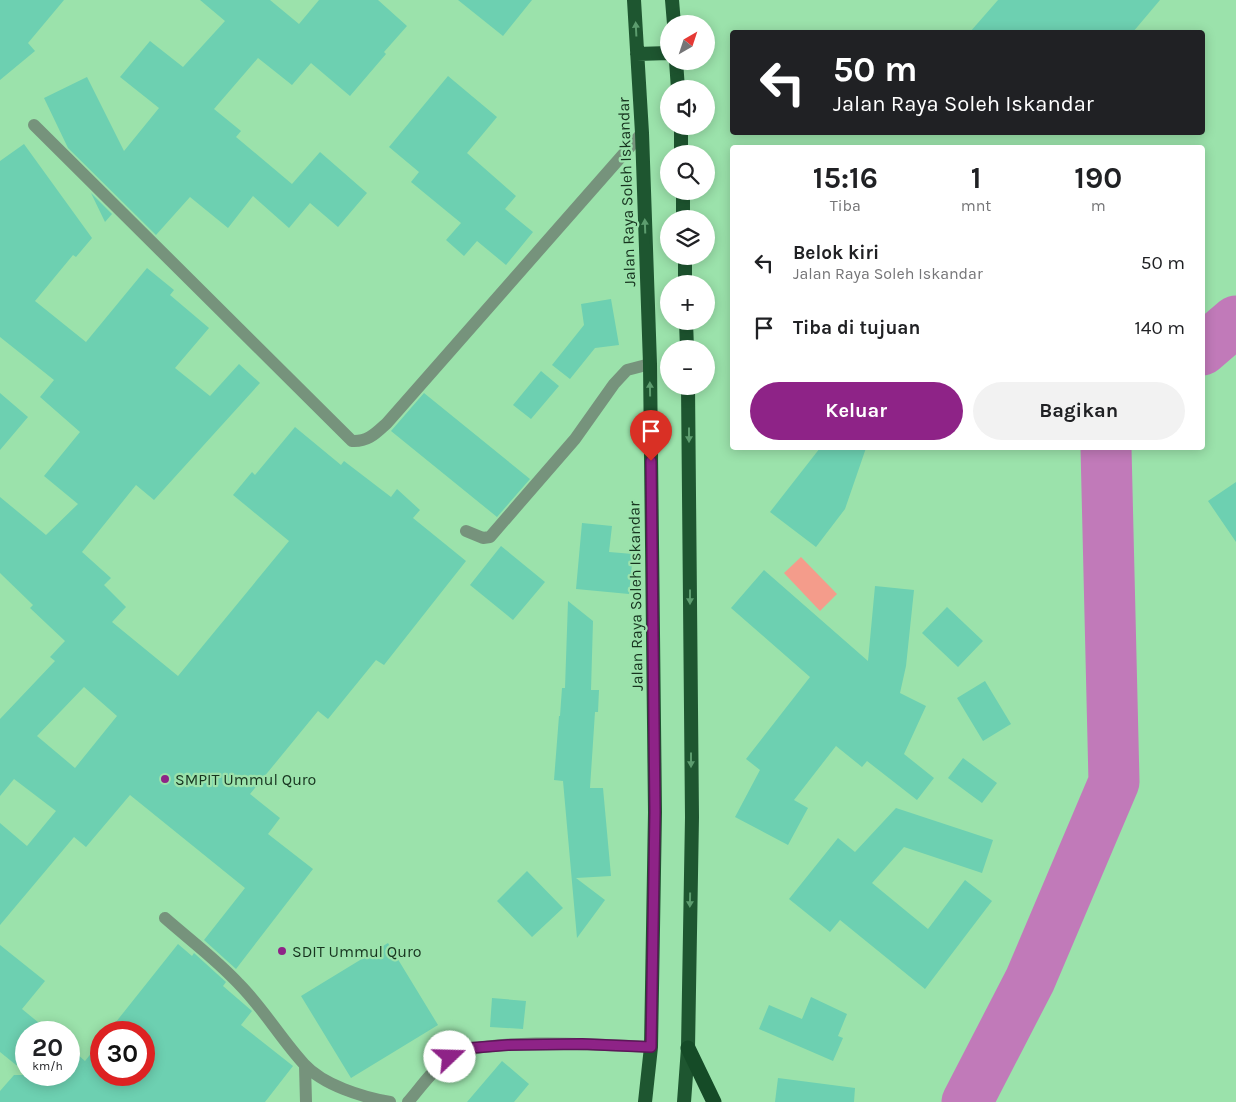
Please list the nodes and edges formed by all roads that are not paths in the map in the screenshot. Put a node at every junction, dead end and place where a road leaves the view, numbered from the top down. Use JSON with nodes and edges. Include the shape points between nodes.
{"nodes":[{"id":1,"x":634,"y":0,"type":"edge"},
{"id":2,"x":672,"y":0,"type":"edge"},
{"id":3,"x":673,"y":15,"type":"edge"},
{"id":4,"x":660,"y":53,"type":"edge"},
{"id":5,"x":637,"y":54,"type":"junction"},
{"id":6,"x":34,"y":125,"type":"dead end"},
{"id":7,"x":642,"y":133,"type":"junction"},
{"id":8,"x":650,"y":364,"type":"junction"},
{"id":9,"x":688,"y":395,"type":"edge"},
{"id":10,"x":466,"y":532,"type":"dead end"},
{"id":11,"x":165,"y":918,"type":"dead end"},
{"id":12,"x":651,"y":1047,"type":"junction"},
{"id":13,"x":688,"y":1048,"type":"junction"},
{"id":14,"x":305,"y":1065,"type":"junction"},
{"id":15,"x":371,"y":1100,"type":"edge"},
{"id":16,"x":306,"y":1102,"type":"edge"},
{"id":17,"x":390,"y":1102,"type":"edge"},
{"id":18,"x":408,"y":1102,"type":"edge"},
{"id":19,"x":645,"y":1102,"type":"edge"},
{"id":20,"x":684,"y":1102,"type":"edge"},
{"id":21,"x":714,"y":1102,"type":"edge"}],
"edges":[{"from":5,"to":1,"type":"highway","name":"Jalan Raya Soleh Iskandar","one_way":true},
{"from":2,"to":3,"type":"highway"},
{"from":4,"to":5,"type":"highway"},
{"from":5,"to":7,"type":"highway","name":"Jalan Raya Soleh Iskandar"},
{"from":6,"to":7,"type":"street","via":[[352,442],[367,440],[387,423]]},
{"from":8,"to":7,"type":"highway","name":"Jalan Raya Soleh Iskandar","one_way":true},
{"from":8,"to":10,"type":"street","via":[[628,370],[614,384],[574,440],[490,537]]},
{"from":12,"to":8,"type":"highway","name":"Jalan Raya Soleh Iskandar","one_way":true,"via":[[655,802]]},
{"from":9,"to":13,"type":"highway","one_way":true,"via":[[692,817]]},
{"from":11,"to":14,"type":"street","via":[[239,984]]},
{"from":12,"to":18,"type":"street","via":[[582,1044],[470,1048],[450,1057]]},
{"from":12,"to":19,"type":"highway","name":"Jalan Raya Soleh Iskandar"},
{"from":13,"to":20,"type":"highway"},
{"from":13,"to":21,"type":"highway"},
{"from":14,"to":15,"type":"street","via":[[327,1080]]},
{"from":14,"to":16,"type":"street"},
{"from":15,"to":17,"type":"street"}]}
